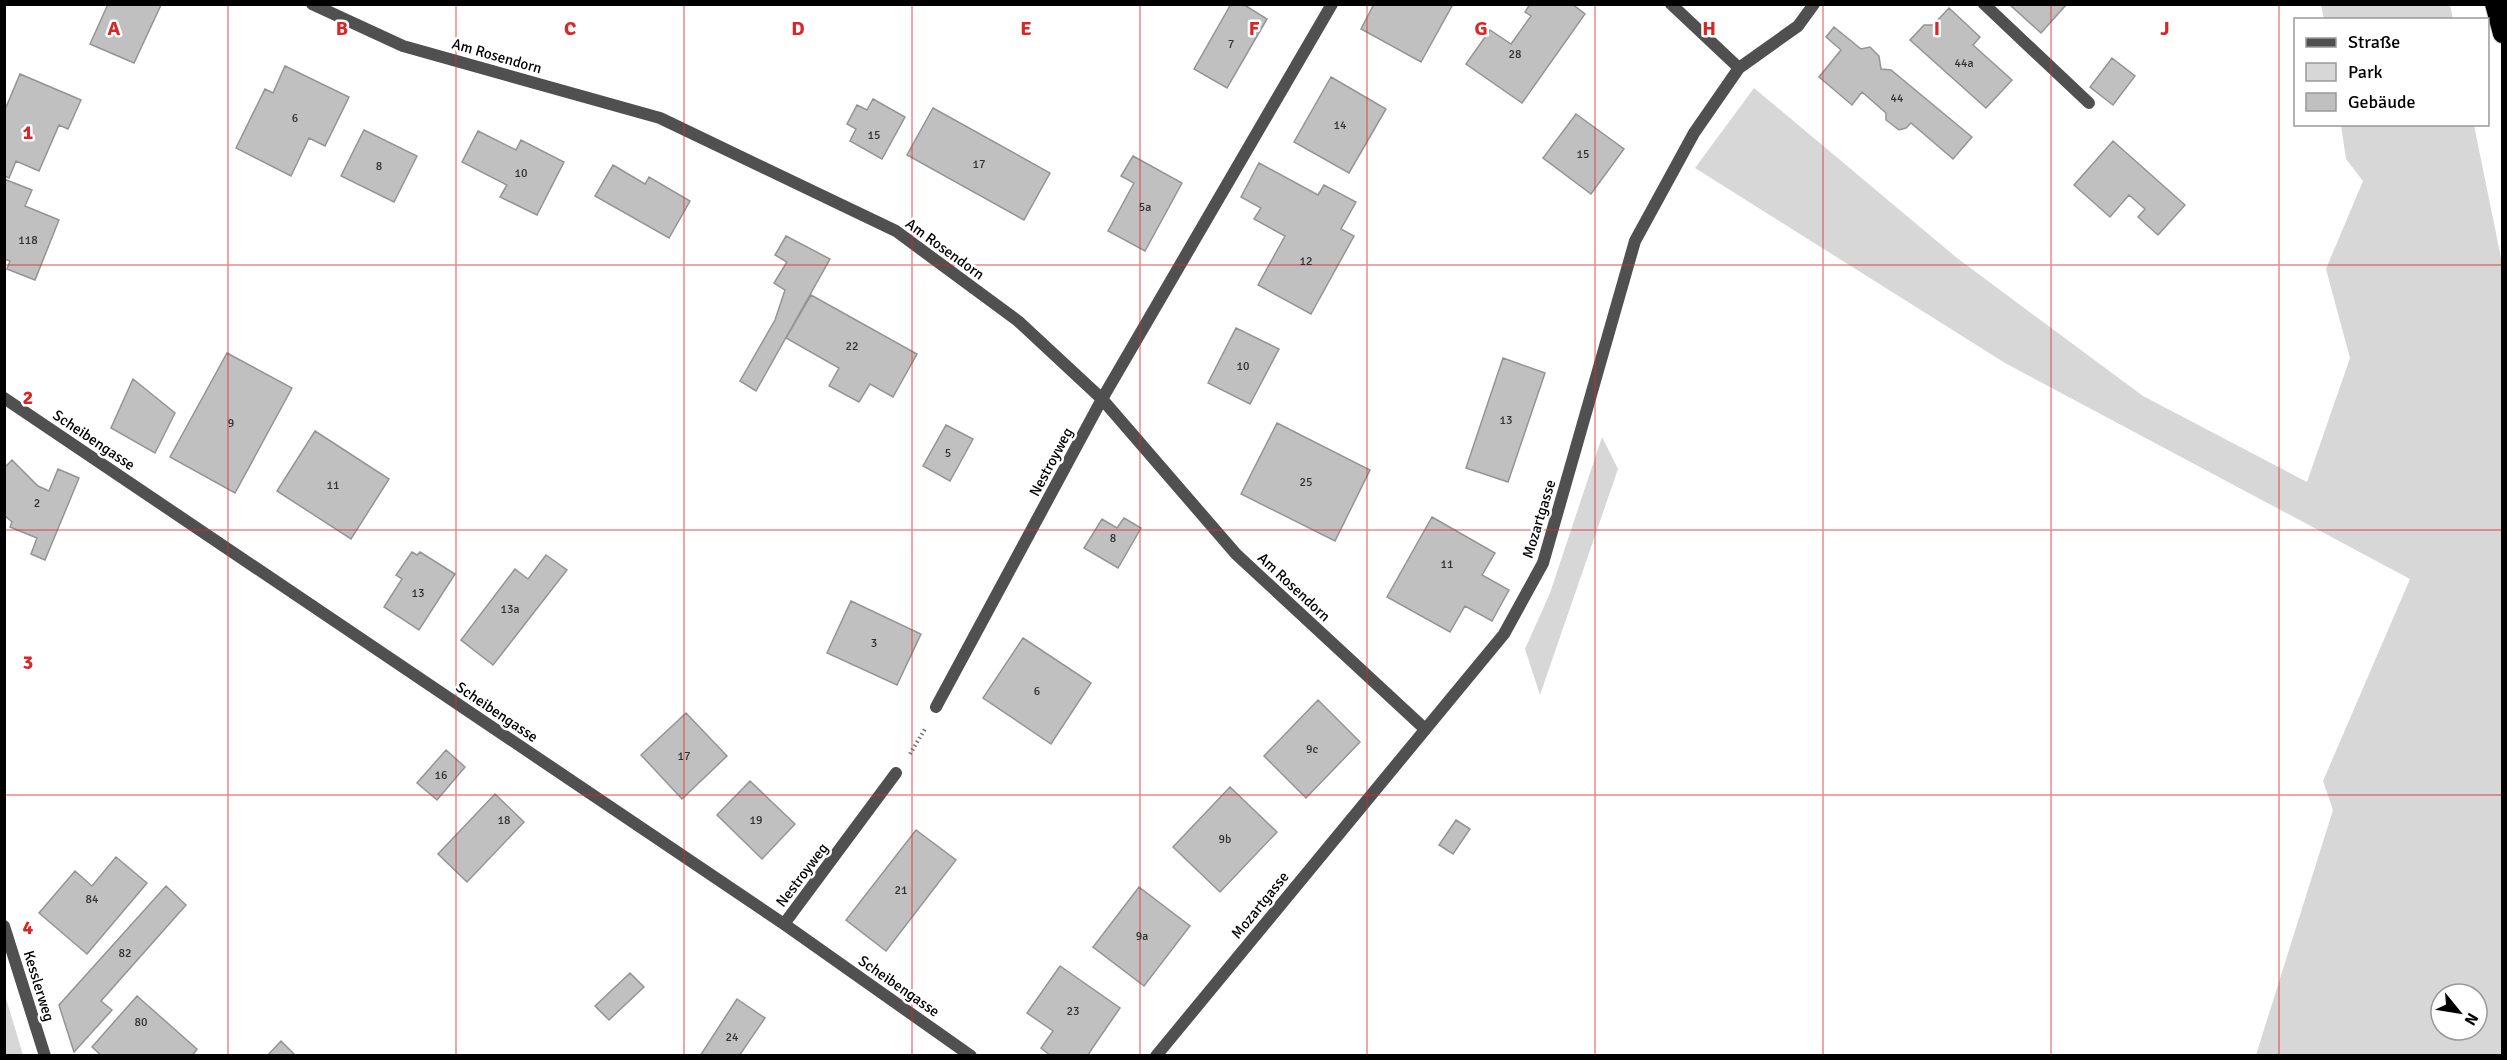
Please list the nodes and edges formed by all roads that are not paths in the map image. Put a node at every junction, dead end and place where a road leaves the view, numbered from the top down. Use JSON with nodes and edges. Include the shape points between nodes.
{"nodes":[{"id":1,"x":312,"y":4,"type":"edge"},
{"id":2,"x":1332,"y":4,"type":"edge"},
{"id":3,"x":1671,"y":4,"type":"edge"},
{"id":4,"x":1814,"y":4,"type":"edge"},
{"id":5,"x":1984,"y":4,"type":"edge"},
{"id":6,"x":2494,"y":4,"type":"edge"},
{"id":7,"x":2502,"y":34,"type":"edge"},
{"id":8,"x":1739,"y":68,"type":"junction"},
{"id":9,"x":2089,"y":103,"type":"dead end"},
{"id":10,"x":4,"y":398,"type":"edge"},
{"id":11,"x":1102,"y":399,"type":"junction"},
{"id":12,"x":936,"y":707,"type":"road end"},
{"id":13,"x":1425,"y":729,"type":"junction"},
{"id":14,"x":896,"y":773,"type":"road end"},
{"id":15,"x":784,"y":924,"type":"junction"},
{"id":16,"x":4,"y":926,"type":"edge"},
{"id":17,"x":45,"y":1056,"type":"edge"},
{"id":18,"x":971,"y":1056,"type":"edge"},
{"id":19,"x":1156,"y":1056,"type":"edge"}],
"edges":[{"from":1,"to":11,"type":"street","name":"Am Rosendorn","via":[[403,46],[660,118],[896,231],[1018,321]]},
{"from":2,"to":11,"type":"street","name":"Nestroyweg"},
{"from":3,"to":8,"type":"street"},
{"from":4,"to":8,"type":"street","name":"Mozartgasse","via":[[1798,26]]},
{"from":5,"to":9,"type":"street"},
{"from":6,"to":7,"type":"highway"},
{"from":8,"to":13,"type":"street","name":"Mozartgasse","via":[[1694,133],[1635,241],[1543,563],[1504,634]]},
{"from":10,"to":15,"type":"street","name":"Scheibengasse"},
{"from":11,"to":12,"type":"street","name":"Nestroyweg"},
{"from":11,"to":13,"type":"street","name":"Am Rosendorn","via":[[1236,554]]},
{"from":13,"to":19,"type":"street","name":"Mozartgasse"},
{"from":14,"to":15,"type":"street","name":"Nestroyweg"},
{"from":15,"to":18,"type":"street","name":"Scheibengasse"},
{"from":16,"to":17,"type":"street","name":"Kesslerweg"}]}
